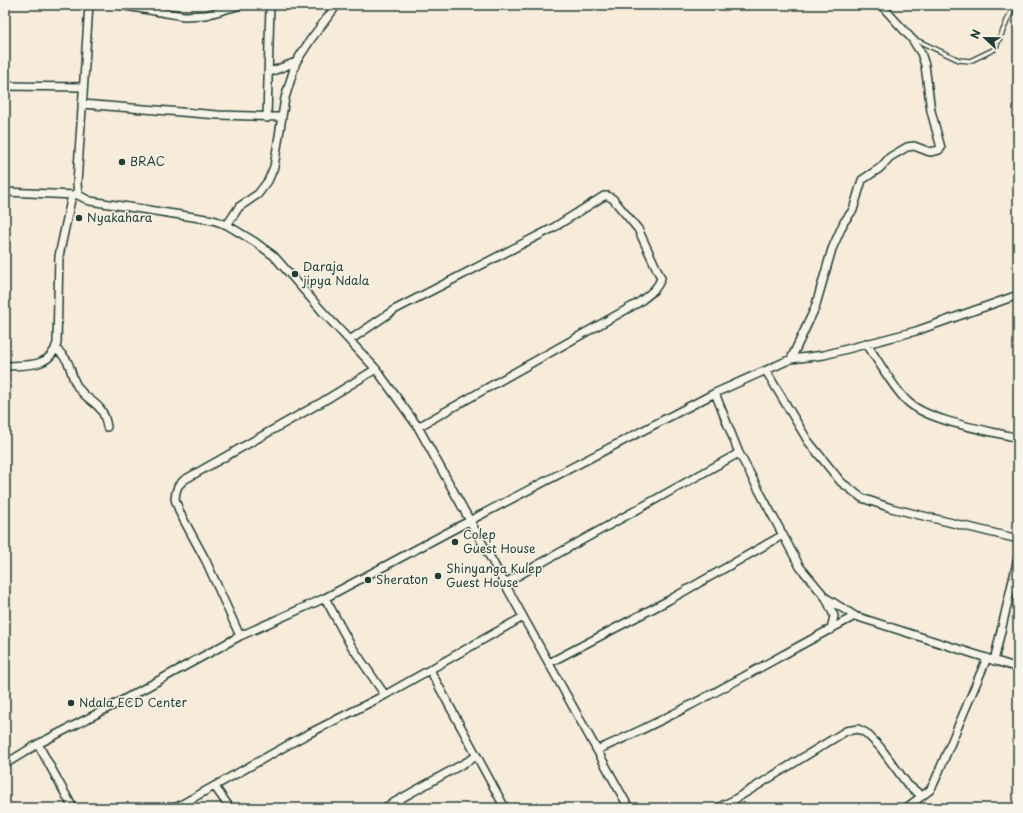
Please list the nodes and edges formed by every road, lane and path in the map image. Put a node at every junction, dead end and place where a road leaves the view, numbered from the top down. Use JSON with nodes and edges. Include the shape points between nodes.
{"nodes":[{"id":1,"x":89,"y":5,"type":"edge"},
{"id":2,"x":120,"y":5,"type":"edge"},
{"id":3,"x":241,"y":5,"type":"edge"},
{"id":4,"x":270,"y":5,"type":"edge"},
{"id":5,"x":336,"y":5,"type":"edge"},
{"id":6,"x":881,"y":5,"type":"edge"},
{"id":7,"x":1014,"y":5,"type":"edge"},
{"id":8,"x":912,"y":38,"type":"junction"},
{"id":9,"x":296,"y":62,"type":"junction"},
{"id":10,"x":270,"y":72,"type":"junction"},
{"id":11,"x":5,"y":86,"type":"edge"},
{"id":12,"x":82,"y":87,"type":"junction"},
{"id":13,"x":82,"y":104,"type":"junction"},
{"id":14,"x":267,"y":118,"type":"junction"},
{"id":15,"x":281,"y":118,"type":"junction"},
{"id":16,"x":5,"y":192,"type":"edge"},
{"id":17,"x":75,"y":195,"type":"junction"},
{"id":18,"x":227,"y":225,"type":"junction"},
{"id":19,"x":1018,"y":295,"type":"edge"},
{"id":20,"x":350,"y":340,"type":"junction"},
{"id":21,"x":866,"y":344,"type":"junction"},
{"id":22,"x":56,"y":349,"type":"junction"},
{"id":23,"x":791,"y":359,"type":"junction"},
{"id":24,"x":5,"y":366,"type":"edge"},
{"id":25,"x":376,"y":369,"type":"junction"},
{"id":26,"x":766,"y":371,"type":"junction"},
{"id":27,"x":715,"y":393,"type":"junction"},
{"id":28,"x":107,"y":427,"type":"dead end"},
{"id":29,"x":418,"y":427,"type":"junction"},
{"id":30,"x":1018,"y":436,"type":"edge"},
{"id":31,"x":739,"y":453,"type":"junction"},
{"id":32,"x":469,"y":521,"type":"junction"},
{"id":33,"x":783,"y":535,"type":"junction"},
{"id":34,"x":1018,"y":539,"type":"edge"},
{"id":35,"x":1018,"y":558,"type":"edge"},
{"id":36,"x":505,"y":583,"type":"junction"},
{"id":37,"x":325,"y":598,"type":"junction"},
{"id":38,"x":826,"y":598,"type":"junction"},
{"id":39,"x":855,"y":616,"type":"junction"},
{"id":40,"x":523,"y":617,"type":"junction"},
{"id":41,"x":831,"y":630,"type":"junction"},
{"id":42,"x":240,"y":636,"type":"junction"},
{"id":43,"x":990,"y":659,"type":"junction"},
{"id":44,"x":549,"y":663,"type":"junction"},
{"id":45,"x":1018,"y":668,"type":"edge"},
{"id":46,"x":430,"y":670,"type":"junction"},
{"id":47,"x":385,"y":696,"type":"junction"},
{"id":48,"x":38,"y":744,"type":"junction"},
{"id":49,"x":597,"y":750,"type":"junction"},
{"id":50,"x":477,"y":756,"type":"junction"},
{"id":51,"x":5,"y":764,"type":"edge"},
{"id":52,"x":214,"y":787,"type":"junction"},
{"id":53,"x":922,"y":796,"type":"junction"},
{"id":54,"x":395,"y":801,"type":"junction"},
{"id":55,"x":73,"y":808,"type":"edge"},
{"id":56,"x":175,"y":808,"type":"edge"},
{"id":57,"x":230,"y":808,"type":"edge"},
{"id":58,"x":384,"y":808,"type":"edge"},
{"id":59,"x":399,"y":808,"type":"edge"},
{"id":60,"x":505,"y":808,"type":"edge"},
{"id":61,"x":628,"y":808,"type":"edge"},
{"id":62,"x":717,"y":808,"type":"edge"},
{"id":63,"x":906,"y":808,"type":"edge"}],
"edges":[{"from":1,"to":12,"type":"street"},
{"from":2,"to":3,"type":"street","via":[[184,16],[206,16]]},
{"from":4,"to":10,"type":"street"},
{"from":5,"to":9,"type":"street"},
{"from":6,"to":8,"type":"street"},
{"from":7,"to":8,"type":"lane","via":[[995,49],[970,61],[959,60]]},
{"from":8,"to":23,"type":"street","via":[[925,65],[931,110],[941,148],[930,152],[914,146],[907,147],[862,180],[853,210],[844,222],[832,250],[815,308]]},
{"from":9,"to":10,"type":"street"},
{"from":9,"to":15,"type":"street"},
{"from":10,"to":14,"type":"street"},
{"from":11,"to":12,"type":"street"},
{"from":12,"to":13,"type":"street"},
{"from":13,"to":14,"type":"street"},
{"from":13,"to":17,"type":"street"},
{"from":14,"to":15,"type":"street"},
{"from":15,"to":18,"type":"street","via":[[274,167],[268,181],[258,194],[239,207]]},
{"from":16,"to":17,"type":"street"},
{"from":17,"to":18,"type":"street","via":[[90,201],[193,216]]},
{"from":17,"to":22,"type":"street","via":[[59,256]]},
{"from":18,"to":20,"type":"street","via":[[274,256]]},
{"from":19,"to":21,"type":"street","via":[[916,331]]},
{"from":20,"to":25,"type":"street"},
{"from":20,"to":29,"type":"street","via":[[394,310],[553,228],[604,196],[613,198],[638,229],[661,278],[657,287],[648,296]]},
{"from":21,"to":23,"type":"street","via":[[824,355]]},
{"from":21,"to":30,"type":"street","via":[[904,399],[915,407],[936,417]]},
{"from":22,"to":24,"type":"street","via":[[49,359],[38,364]]},
{"from":22,"to":28,"type":"street","via":[[69,361],[78,387],[98,405],[105,416]]},
{"from":23,"to":26,"type":"street"},
{"from":25,"to":29,"type":"street"},
{"from":25,"to":42,"type":"street","via":[[184,480],[178,486],[175,499],[180,513],[206,560]]},
{"from":26,"to":27,"type":"street"},
{"from":26,"to":34,"type":"street","via":[[808,442],[841,482],[862,498],[891,508]]},
{"from":27,"to":31,"type":"street"},
{"from":27,"to":32,"type":"street"},
{"from":29,"to":32,"type":"street"},
{"from":31,"to":33,"type":"street"},
{"from":31,"to":36,"type":"street"},
{"from":32,"to":36,"type":"street"},
{"from":32,"to":37,"type":"street"},
{"from":33,"to":38,"type":"street","via":[[800,566]]},
{"from":33,"to":44,"type":"street","via":[[669,600]]},
{"from":35,"to":43,"type":"street"},
{"from":36,"to":40,"type":"street"},
{"from":37,"to":42,"type":"street"},
{"from":37,"to":47,"type":"street","via":[[350,644]]},
{"from":38,"to":39,"type":"street"},
{"from":38,"to":41,"type":"street","via":[[834,616]]},
{"from":39,"to":41,"type":"street"},
{"from":39,"to":43,"type":"street"},
{"from":40,"to":44,"type":"street"},
{"from":40,"to":46,"type":"street"},
{"from":41,"to":49,"type":"street","via":[[661,721]]},
{"from":42,"to":48,"type":"street"},
{"from":43,"to":45,"type":"street"},
{"from":43,"to":53,"type":"street","via":[[934,783]]},
{"from":44,"to":49,"type":"street"},
{"from":46,"to":47,"type":"street"},
{"from":46,"to":50,"type":"street"},
{"from":47,"to":52,"type":"street","via":[[304,736]]},
{"from":48,"to":51,"type":"street"},
{"from":48,"to":55,"type":"street"},
{"from":49,"to":61,"type":"street"},
{"from":50,"to":54,"type":"street"},
{"from":50,"to":60,"type":"street"},
{"from":52,"to":56,"type":"street"},
{"from":52,"to":57,"type":"street"},
{"from":53,"to":62,"type":"street","via":[[908,785],[880,747],[866,733],[854,729],[839,735]]},
{"from":53,"to":63,"type":"street"},
{"from":54,"to":58,"type":"street"},
{"from":54,"to":59,"type":"street"}]}
